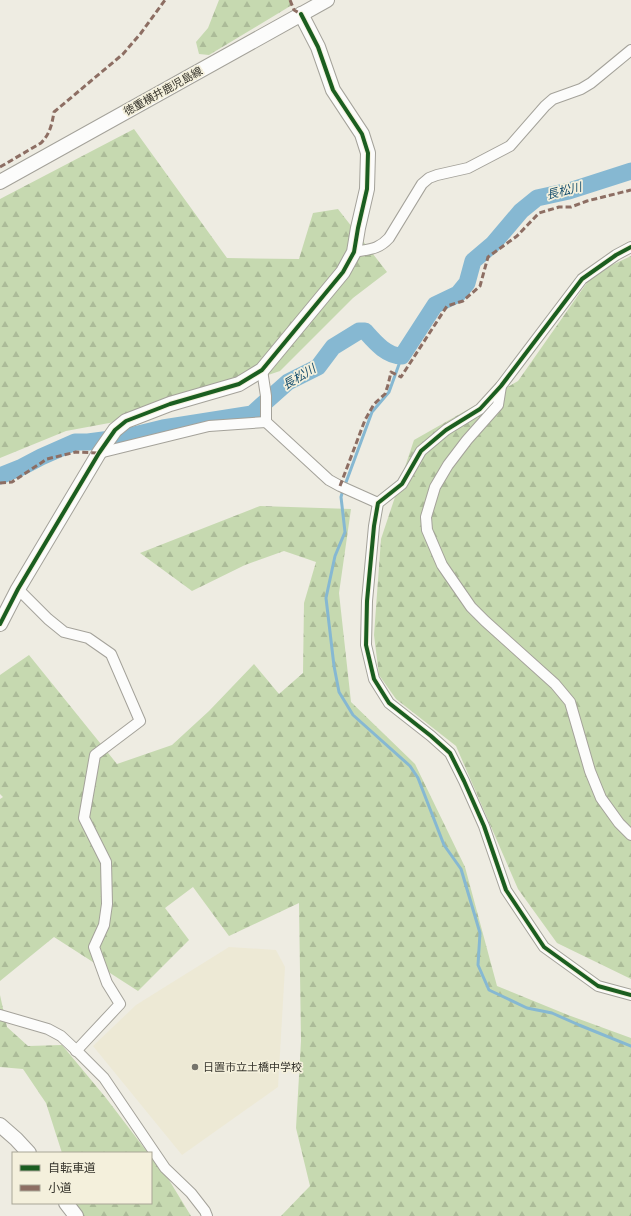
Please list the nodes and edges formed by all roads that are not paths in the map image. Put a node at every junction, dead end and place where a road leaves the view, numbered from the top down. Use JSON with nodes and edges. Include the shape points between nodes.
{"nodes":[{"id":1,"x":327,"y":0,"type":"edge"},
{"id":2,"x":302,"y":14,"type":"junction"},
{"id":3,"x":631,"y":50,"type":"edge"},
{"id":4,"x":0,"y":182,"type":"edge"},
{"id":5,"x":631,"y":247,"type":"edge"},
{"id":6,"x":354,"y":252,"type":"junction"},
{"id":7,"x":262,"y":370,"type":"junction"},
{"id":8,"x":502,"y":386,"type":"junction"},
{"id":9,"x":266,"y":418,"type":"junction"},
{"id":10,"x":101,"y":450,"type":"junction"},
{"id":11,"x":378,"y":502,"type":"junction"},
{"id":12,"x":18,"y":589,"type":"junction"},
{"id":13,"x":0,"y":624,"type":"edge"},
{"id":14,"x":631,"y":835,"type":"edge"},
{"id":15,"x":631,"y":995,"type":"edge"},
{"id":16,"x":0,"y":1015,"type":"edge"},
{"id":17,"x":76,"y":1051,"type":"junction"},
{"id":18,"x":0,"y":1125,"type":"edge"},
{"id":19,"x":28,"y":1152,"type":"edge"},
{"id":20,"x":207,"y":1216,"type":"edge"}],
"edges":[{"from":1,"to":2,"type":"street","name":"徳重横井鹿児島線"},
{"from":2,"to":4,"type":"street","name":"徳重横井鹿児島線"},
{"from":2,"to":6,"type":"street","via":[[318,47],[332,90],[362,134],[368,153],[366,189]]},
{"from":3,"to":6,"type":"street","via":[[591,83],[553,99],[510,146],[468,168],[429,178],[422,184],[383,245]]},
{"from":5,"to":8,"type":"street","via":[[582,279]]},
{"from":6,"to":7,"type":"street","via":[[339,278]]},
{"from":7,"to":9,"type":"street"},
{"from":7,"to":10,"type":"street","via":[[239,384],[170,404],[126,421],[115,430]]},
{"from":8,"to":11,"type":"street","via":[[480,409],[446,430],[421,450],[402,484]]},
{"from":8,"to":14,"type":"street","via":[[498,405],[467,440],[435,487],[426,517],[427,530],[442,565],[471,607],[555,684],[570,702],[601,798]]},
{"from":9,"to":10,"type":"street","via":[[210,426]]},
{"from":9,"to":11,"type":"street","via":[[329,480]]},
{"from":10,"to":12,"type":"street"},
{"from":11,"to":15,"type":"street","via":[[367,601],[366,645],[374,679],[389,703],[450,753],[484,826],[506,890],[544,947],[598,986]]},
{"from":12,"to":13,"type":"street"},
{"from":12,"to":17,"type":"street","via":[[64,632],[88,638],[111,654],[140,721],[95,755],[84,818],[106,862],[108,904],[104,925],[94,947],[107,983],[120,1004]]},
{"from":16,"to":17,"type":"street","via":[[48,1029],[61,1036]]},
{"from":17,"to":20,"type":"street","via":[[104,1078],[165,1168],[191,1193]]},
{"from":18,"to":19,"type":"street"}]}
